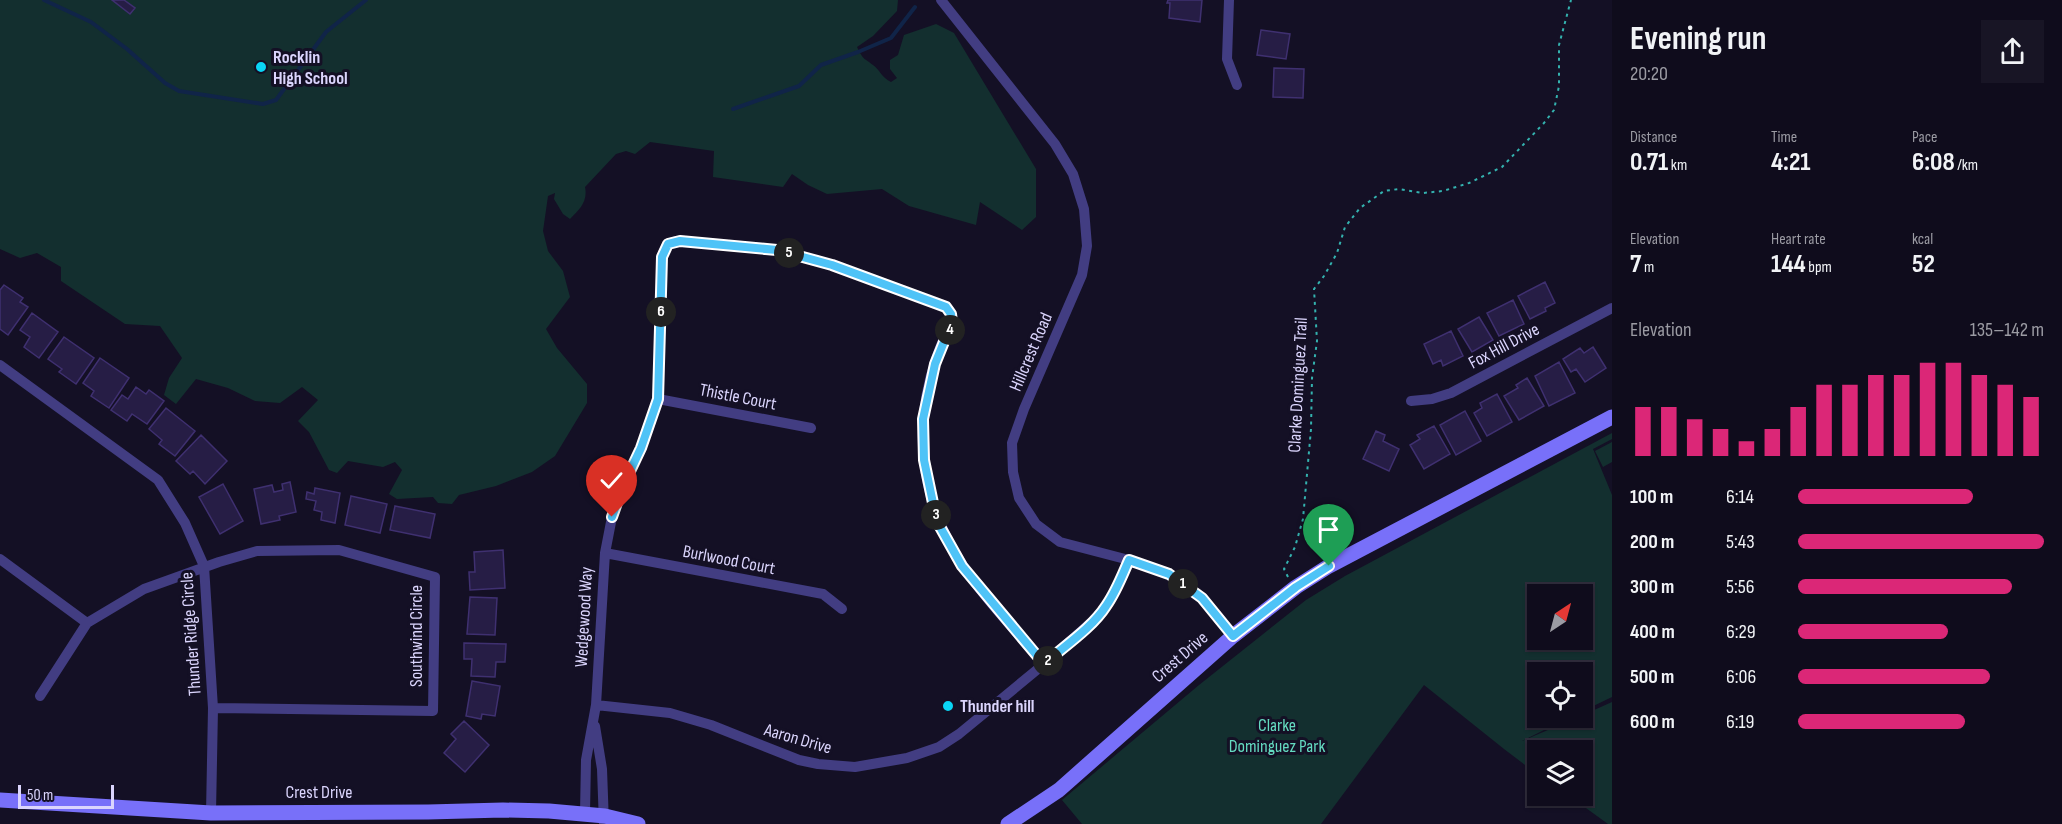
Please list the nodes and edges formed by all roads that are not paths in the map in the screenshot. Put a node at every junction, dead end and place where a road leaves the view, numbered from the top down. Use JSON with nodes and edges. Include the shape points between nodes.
{"nodes":[{"id":1,"x":941,"y":0,"type":"edge"},
{"id":2,"x":1229,"y":0,"type":"edge"},
{"id":3,"x":1237,"y":85,"type":"dead end"},
{"id":4,"x":1611,"y":311,"type":"edge"},
{"id":5,"x":0,"y":365,"type":"edge"},
{"id":6,"x":658,"y":399,"type":"junction"},
{"id":7,"x":1411,"y":401,"type":"dead end"},
{"id":8,"x":1612,"y":417,"type":"edge"},
{"id":9,"x":811,"y":428,"type":"dead end"},
{"id":10,"x":605,"y":553,"type":"junction"},
{"id":11,"x":0,"y":559,"type":"edge"},
{"id":12,"x":1129,"y":560,"type":"junction"},
{"id":13,"x":204,"y":566,"type":"junction"},
{"id":14,"x":842,"y":609,"type":"dead end"},
{"id":15,"x":87,"y":623,"type":"junction"},
{"id":16,"x":1233,"y":636,"type":"junction"},
{"id":17,"x":1044,"y":664,"type":"junction"},
{"id":18,"x":40,"y":696,"type":"dead end"},
{"id":19,"x":596,"y":705,"type":"junction"},
{"id":20,"x":213,"y":708,"type":"junction"},
{"id":21,"x":595,"y":723,"type":"junction"},
{"id":22,"x":586,"y":760,"type":"junction"},
{"id":23,"x":601,"y":760,"type":"junction"},
{"id":24,"x":0,"y":800,"type":"edge"},
{"id":25,"x":211,"y":813,"type":"junction"},
{"id":26,"x":585,"y":813,"type":"junction"},
{"id":27,"x":342,"y":818,"type":"edge"},
{"id":28,"x":605,"y":820,"type":"edge"},
{"id":29,"x":638,"y":824,"type":"edge"},
{"id":30,"x":1008,"y":824,"type":"edge"}],
"edges":[{"from":1,"to":12,"type":"street","name":"Hillcrest Road","via":[[1055,144],[1073,174],[1084,209],[1087,246],[1082,275],[1012,443],[1019,498],[1036,524],[1060,542]]},
{"from":2,"to":3,"type":"street","via":[[1227,59]]},
{"from":4,"to":7,"type":"street","name":"Fox Hill Drive","via":[[1451,393]]},
{"from":5,"to":13,"type":"street","name":"Thunder Ridge Circle","via":[[158,480],[185,523]]},
{"from":6,"to":9,"type":"street","name":"Thistle Court"},
{"from":6,"to":10,"type":"street","name":"Wedgewood Way","via":[[612,517]]},
{"from":6,"to":17,"type":"street","name":"Wedgewood Way","via":[[662,257],[671,242],[777,250],[832,265],[946,307],[952,322],[935,364],[923,419],[924,460],[939,525],[962,566]]},
{"from":8,"to":16,"type":"street","name":"Crest Drive","via":[[1329,566]]},
{"from":10,"to":14,"type":"street","name":"Burlwood Court","via":[[823,594]]},
{"from":10,"to":19,"type":"street","name":"Wedgewood Way"},
{"from":11,"to":15,"type":"street"},
{"from":12,"to":16,"type":"street","name":"Hillcrest Road","via":[[1169,574],[1202,598]]},
{"from":12,"to":17,"type":"street","name":"Aaron Drive","via":[[1105,608]]},
{"from":13,"to":15,"type":"street","via":[[144,589]]},
{"from":13,"to":20,"type":"street","name":"Thunder Ridge Circle"},
{"from":13,"to":20,"type":"street","name":"Southwind Circle","via":[[257,551],[339,550],[435,577],[433,711]]},
{"from":15,"to":18,"type":"street"},
{"from":16,"to":30,"type":"street","name":"Crest Drive","via":[[1059,790]]},
{"from":17,"to":19,"type":"street","name":"Aaron Drive","via":[[939,747],[872,765],[838,767],[799,760],[670,713]]},
{"from":19,"to":21,"type":"street","name":"Wedgewood Way"},
{"from":20,"to":25,"type":"street","name":"Thunder Ridge Circle"},
{"from":21,"to":22,"type":"street","name":"Wedgewood Way"},
{"from":21,"to":23,"type":"street","name":"Wedgewood Way"},
{"from":22,"to":23,"type":"street"},
{"from":22,"to":26,"type":"street","name":"Wedgewood Way"},
{"from":23,"to":28,"type":"street","name":"Wedgewood Way"},
{"from":24,"to":25,"type":"street","name":"Crest Drive"},
{"from":25,"to":27,"type":"street","name":"Crest Drive"},
{"from":26,"to":27,"type":"street","name":"Crest Drive","via":[[503,810]]},
{"from":26,"to":28,"type":"street","name":"Crest Drive"},
{"from":28,"to":29,"type":"street","name":"Crest Drive"}]}
